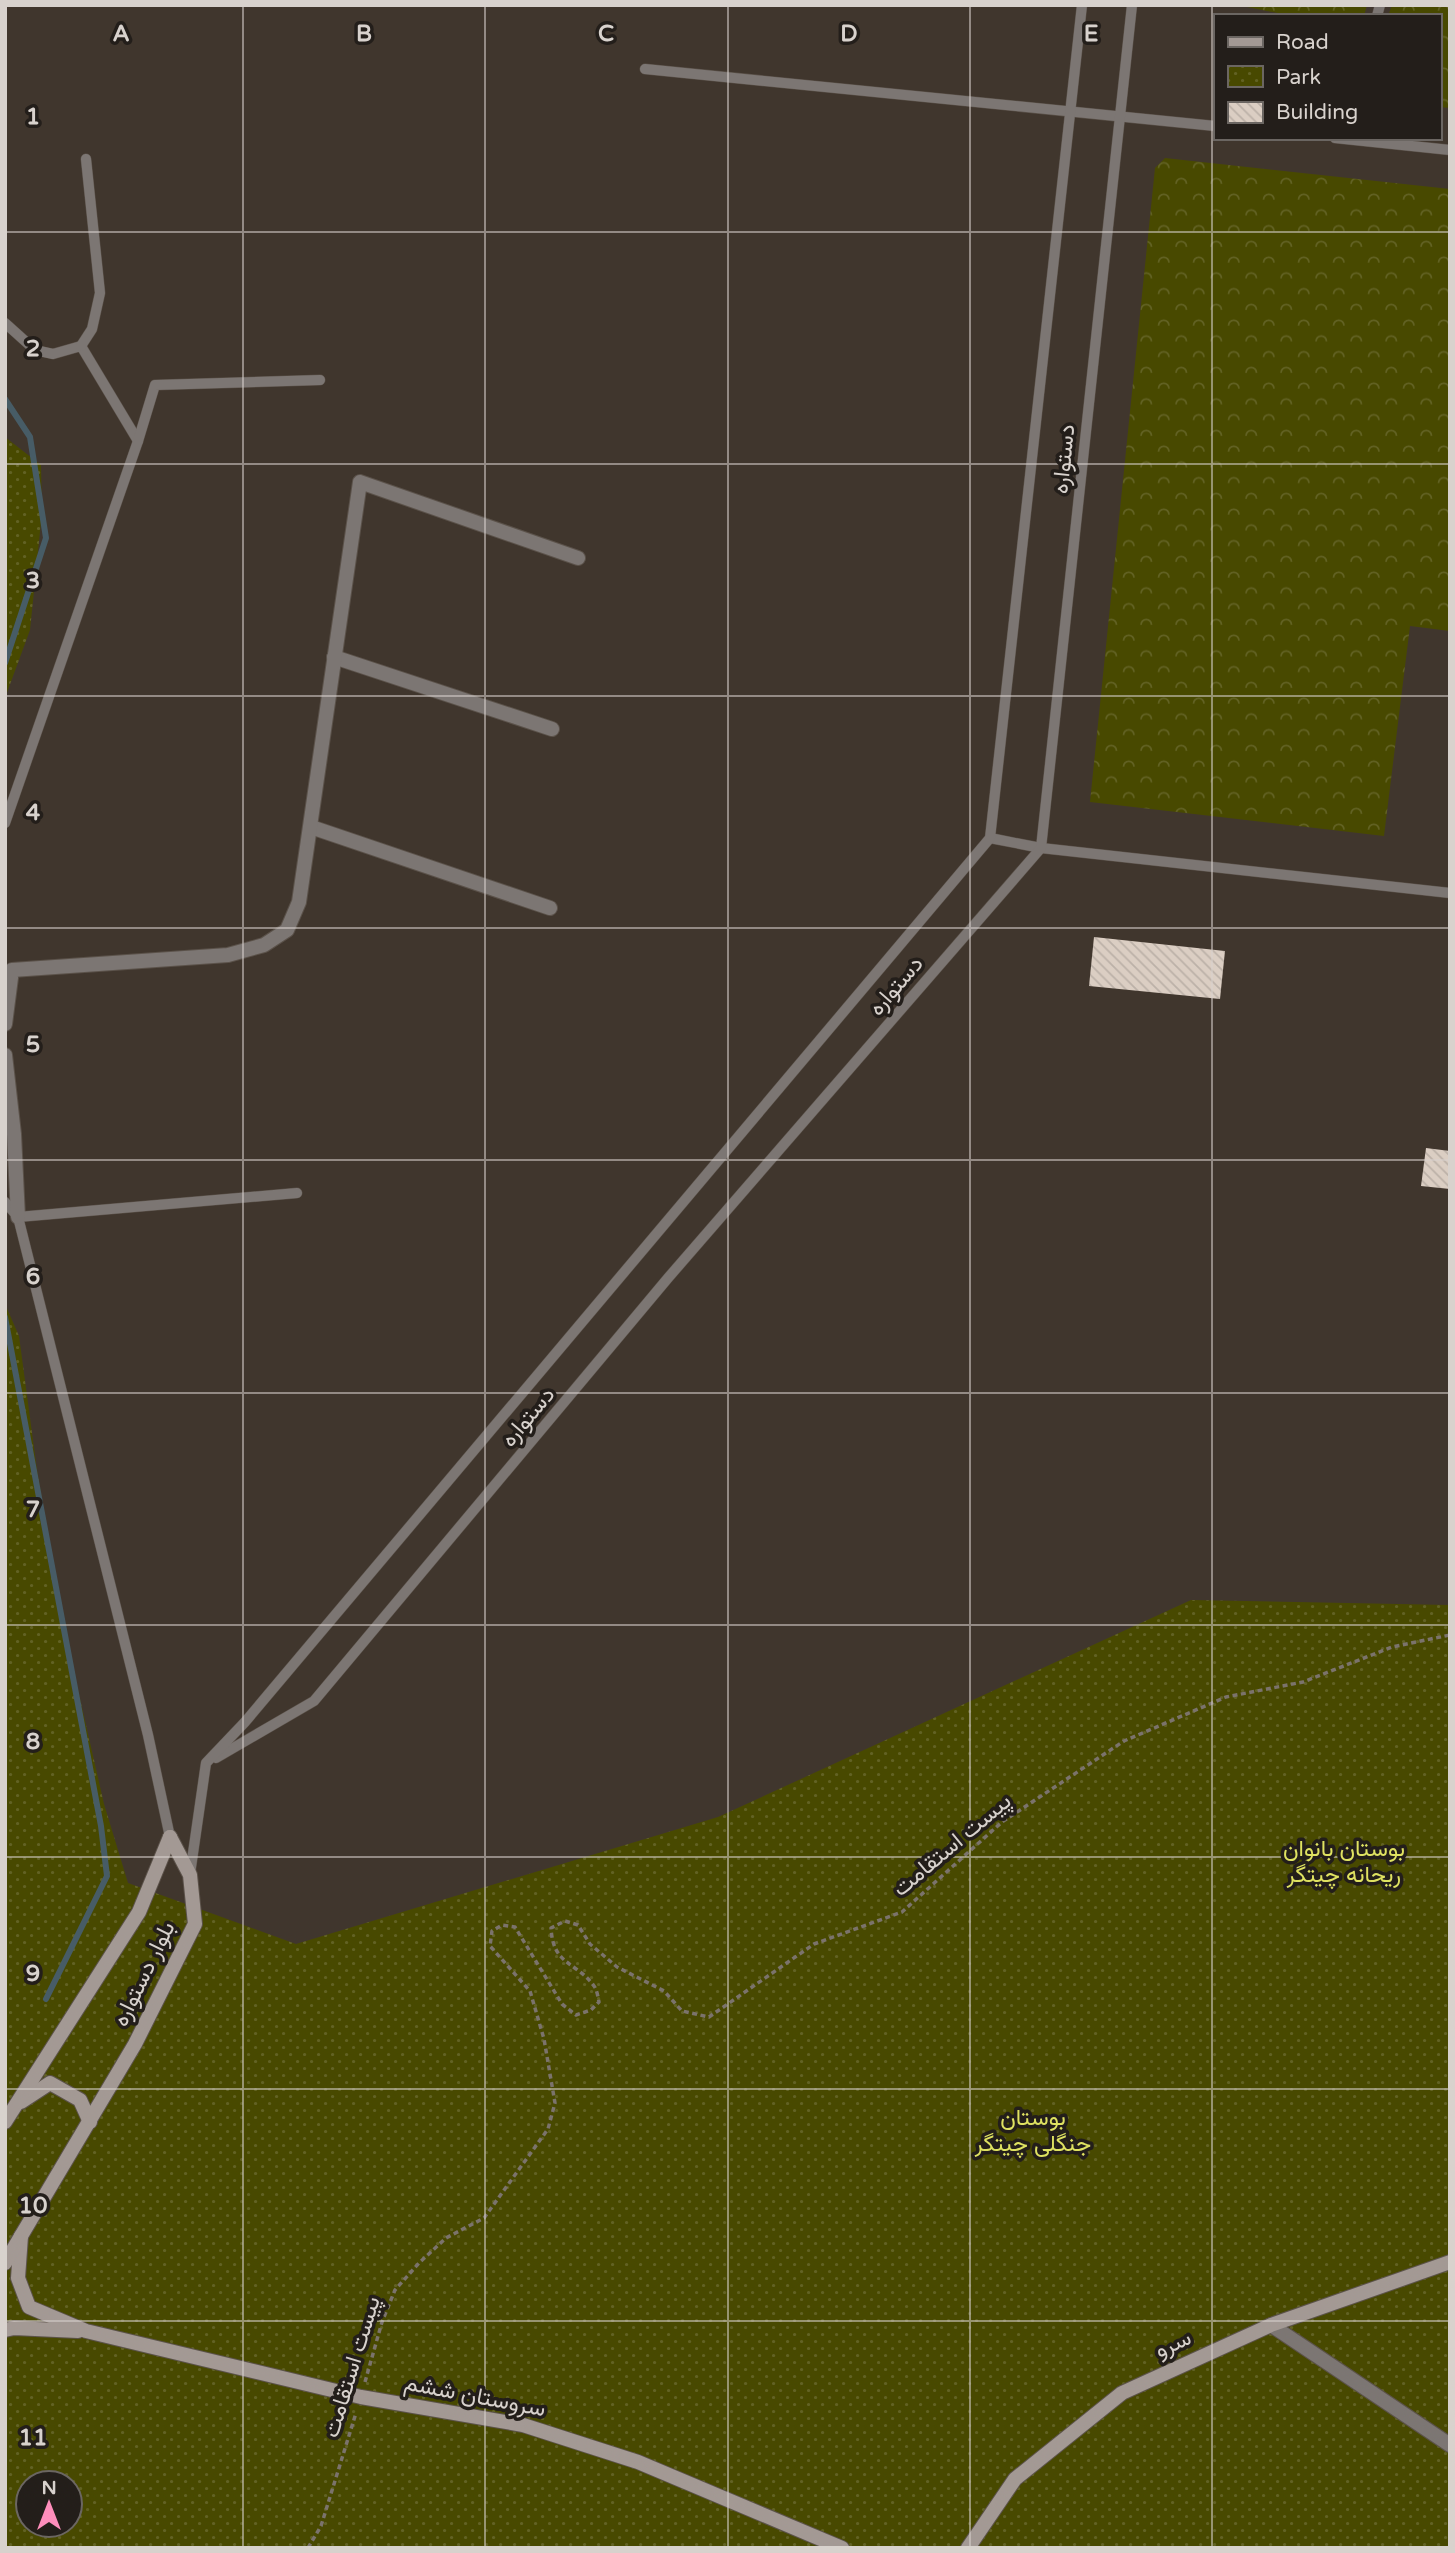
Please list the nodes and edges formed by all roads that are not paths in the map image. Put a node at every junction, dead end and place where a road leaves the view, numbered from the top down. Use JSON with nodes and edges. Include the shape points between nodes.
{"nodes":[{"id":1,"x":1082,"y":5,"type":"edge"},
{"id":2,"x":1132,"y":5,"type":"edge"},
{"id":3,"x":645,"y":69,"type":"dead end"},
{"id":4,"x":1070,"y":111,"type":"junction"},
{"id":5,"x":1120,"y":116,"type":"junction"},
{"id":6,"x":1214,"y":126,"type":"edge"},
{"id":7,"x":1357,"y":140,"type":"edge"},
{"id":8,"x":1450,"y":150,"type":"edge"},
{"id":9,"x":86,"y":159,"type":"dead end"},
{"id":10,"x":5,"y":323,"type":"edge"},
{"id":11,"x":81,"y":346,"type":"junction"},
{"id":12,"x":320,"y":380,"type":"dead end"},
{"id":13,"x":138,"y":441,"type":"junction"},
{"id":14,"x":578,"y":558,"type":"dead end"},
{"id":15,"x":334,"y":657,"type":"junction"},
{"id":16,"x":552,"y":729,"type":"dead end"},
{"id":17,"x":5,"y":823,"type":"edge"},
{"id":18,"x":312,"y":827,"type":"junction"},
{"id":19,"x":990,"y":838,"type":"junction"},
{"id":20,"x":1041,"y":848,"type":"junction"},
{"id":21,"x":1450,"y":894,"type":"edge"},
{"id":22,"x":550,"y":908,"type":"dead end"},
{"id":23,"x":5,"y":1024,"type":"edge"},
{"id":24,"x":5,"y":1055,"type":"edge"},
{"id":25,"x":296,"y":1193,"type":"dead end"},
{"id":26,"x":5,"y":1202,"type":"edge"},
{"id":27,"x":18,"y":1217,"type":"junction"},
{"id":28,"x":206,"y":1763,"type":"junction"},
{"id":29,"x":170,"y":1837,"type":"junction"},
{"id":30,"x":190,"y":1875,"type":"junction"},
{"id":31,"x":16,"y":2105,"type":"junction"},
{"id":32,"x":5,"y":2122,"type":"edge"},
{"id":33,"x":90,"y":2122,"type":"junction"},
{"id":34,"x":21,"y":2236,"type":"junction"},
{"id":35,"x":1450,"y":2262,"type":"edge"},
{"id":36,"x":5,"y":2263,"type":"edge"},
{"id":37,"x":1271,"y":2325,"type":"junction"},
{"id":38,"x":5,"y":2330,"type":"edge"},
{"id":39,"x":86,"y":2332,"type":"junction"},
{"id":40,"x":1450,"y":2445,"type":"edge"},
{"id":41,"x":842,"y":2548,"type":"edge"},
{"id":42,"x":968,"y":2548,"type":"edge"}],
"edges":[{"from":1,"to":4,"type":"lane"},
{"from":2,"to":5,"type":"lane","name":"دستواره"},
{"from":3,"to":4,"type":"lane"},
{"from":4,"to":5,"type":"lane"},
{"from":4,"to":19,"type":"lane"},
{"from":5,"to":6,"type":"lane"},
{"from":5,"to":20,"type":"lane","name":"دستواره"},
{"from":7,"to":8,"type":"lane"},
{"from":9,"to":11,"type":"lane","via":[[100,293],[92,329]]},
{"from":10,"to":11,"type":"lane","via":[[35,350],[53,354]]},
{"from":11,"to":13,"type":"lane"},
{"from":12,"to":13,"type":"lane","via":[[155,384]]},
{"from":13,"to":17,"type":"lane"},
{"from":14,"to":15,"type":"street","via":[[360,482]]},
{"from":15,"to":16,"type":"street"},
{"from":15,"to":18,"type":"street"},
{"from":18,"to":22,"type":"street"},
{"from":18,"to":23,"type":"street","via":[[299,902],[287,930],[264,946],[228,955],[12,970]]},
{"from":19,"to":20,"type":"lane"},
{"from":19,"to":28,"type":"lane"},
{"from":20,"to":21,"type":"lane"},
{"from":20,"to":28,"type":"lane","name":"دستواره","via":[[668,1279],[314,1701]]},
{"from":24,"to":27,"type":"street"},
{"from":25,"to":27,"type":"lane"},
{"from":26,"to":27,"type":"lane"},
{"from":27,"to":29,"type":"lane"},
{"from":28,"to":30,"type":"lane"},
{"from":29,"to":30,"type":"street","name":"بلوار دستواره"},
{"from":29,"to":31,"type":"street","name":"بلوار دستواره","via":[[139,1912]]},
{"from":30,"to":33,"type":"street","name":"بلوار دستواره","via":[[195,1924]]},
{"from":31,"to":32,"type":"street","name":"بلوار دستواره"},
{"from":31,"to":33,"type":"street","via":[[50,2083],[80,2100]]},
{"from":33,"to":34,"type":"street","name":"بلوار دستواره"},
{"from":34,"to":36,"type":"street","name":"بلوار دستواره"},
{"from":34,"to":39,"type":"street","via":[[18,2278],[29,2306]]},
{"from":35,"to":37,"type":"street","name":"سرو"},
{"from":37,"to":40,"type":"street"},
{"from":37,"to":42,"type":"street","name":"سرو","via":[[1122,2393],[1015,2479]]},
{"from":38,"to":39,"type":"street"},
{"from":39,"to":41,"type":"street","name":"سروستان ششم","via":[[361,2397],[523,2425],[638,2462]]}]}
